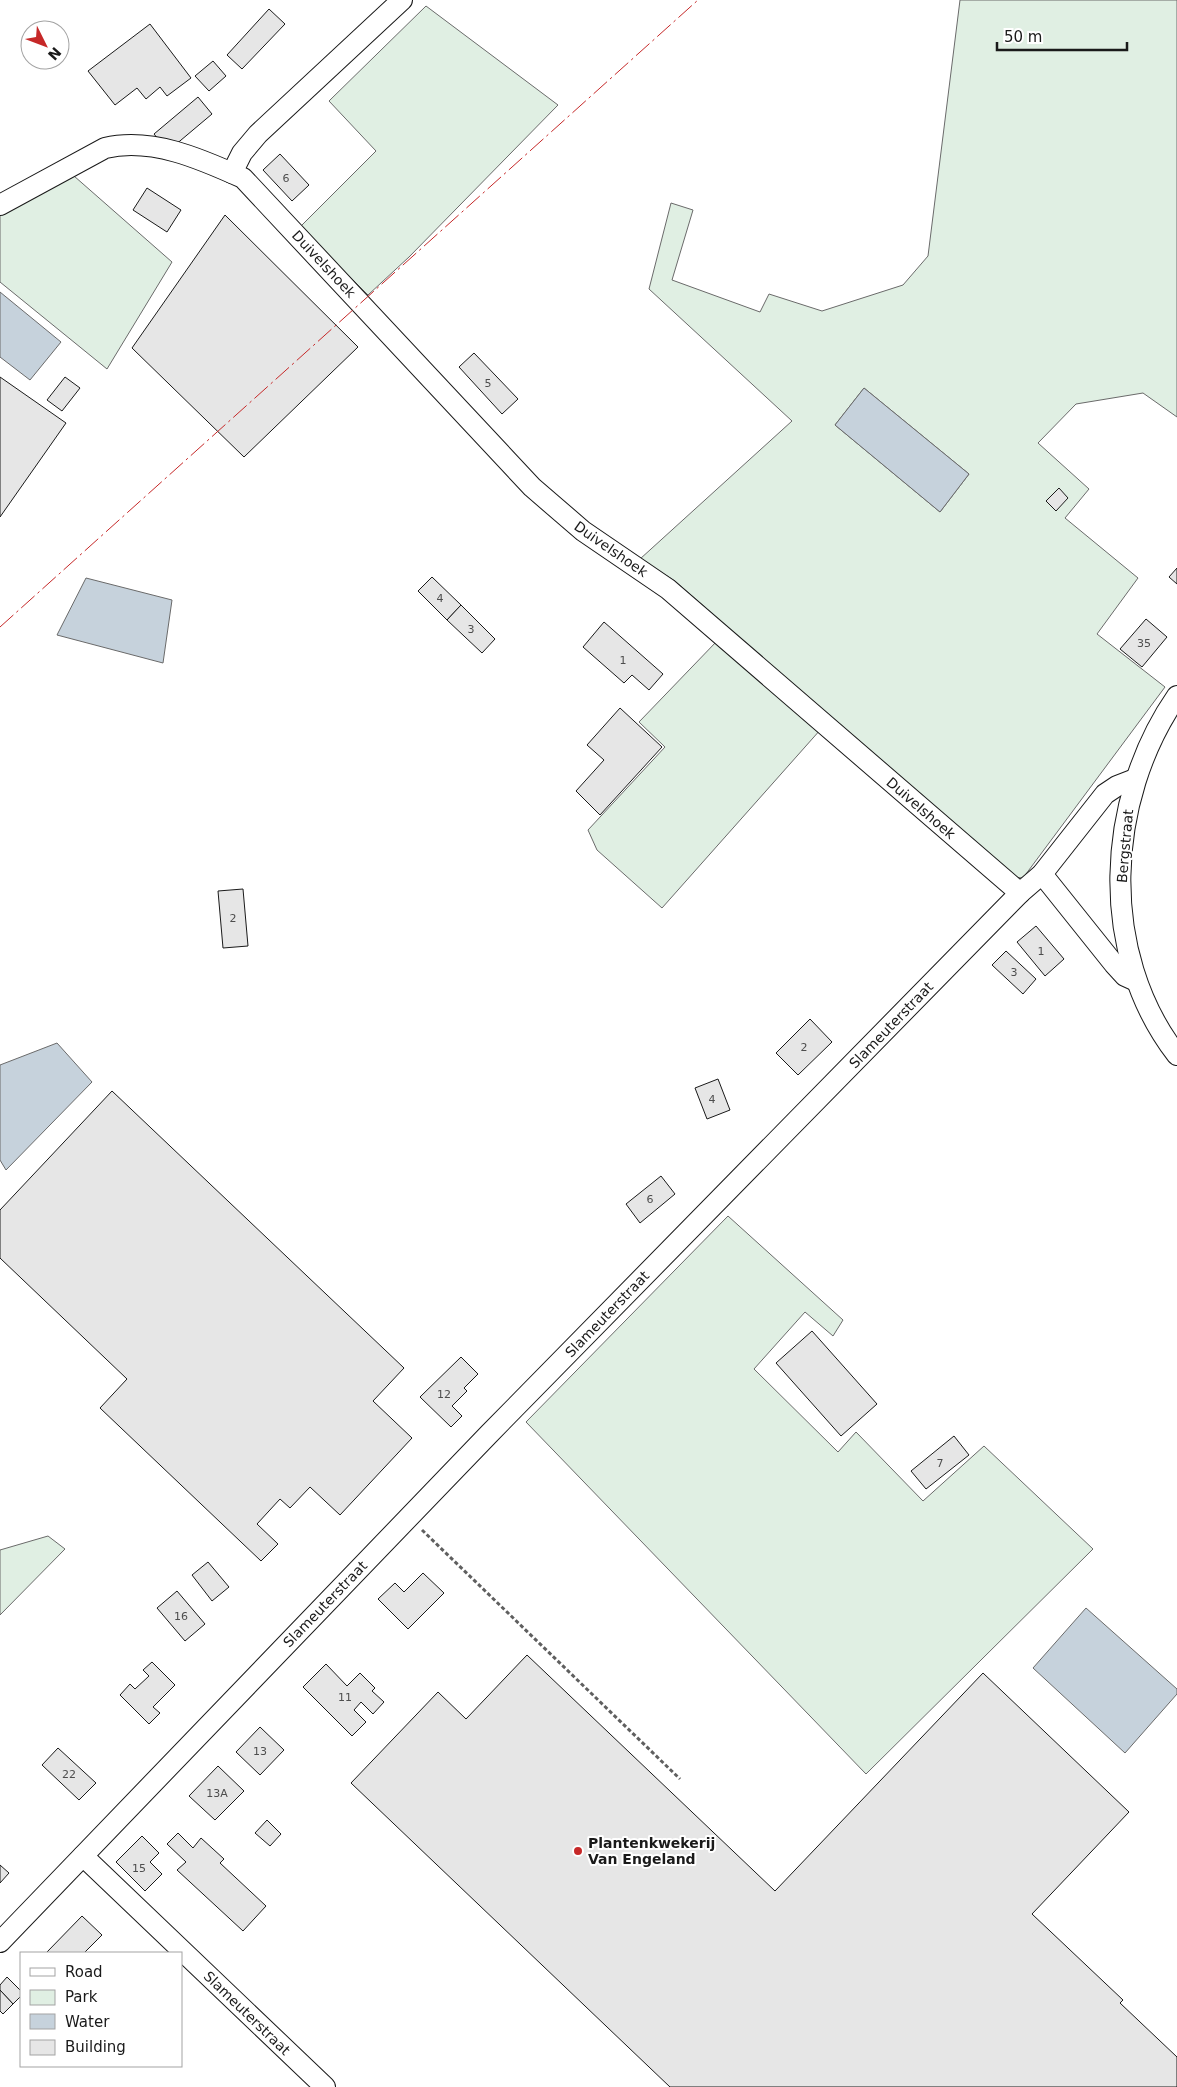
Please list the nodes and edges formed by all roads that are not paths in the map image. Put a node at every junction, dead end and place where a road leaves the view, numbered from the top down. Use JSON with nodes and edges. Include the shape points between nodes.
{"nodes":[{"id":1,"x":402,"y":0,"type":"edge"},
{"id":2,"x":232,"y":173,"type":"junction"},
{"id":3,"x":0,"y":205,"type":"edge"},
{"id":4,"x":1177,"y":696,"type":"edge"},
{"id":5,"x":1135,"y":779,"type":"junction"},
{"id":6,"x":1042,"y":874,"type":"junction"},
{"id":7,"x":1020,"y":893,"type":"junction"},
{"id":8,"x":1136,"y":981,"type":"junction"},
{"id":9,"x":1177,"y":1055,"type":"edge"},
{"id":10,"x":83,"y":1856,"type":"junction"},
{"id":11,"x":0,"y":1942,"type":"edge"},
{"id":12,"x":325,"y":2087,"type":"edge"}],
"edges":[{"from":1,"to":2,"type":"street","via":[[258,134],[242,153]]},
{"from":2,"to":3,"type":"street","name":"Duivelshoek","via":[[204,160],[152,147],[123,144],[105,148]]},
{"from":2,"to":7,"type":"street","name":"Duivelshoek","via":[[243,178],[532,487],[583,531],[668,589]]},
{"from":4,"to":5,"type":"street","name":"Bergstraat"},
{"from":5,"to":6,"type":"street","name":"Slameuterstraat","via":[[1105,794]]},
{"from":5,"to":8,"type":"street","name":"Bergstraat","via":[[1120,864],[1125,927]]},
{"from":6,"to":7,"type":"street","name":"Slameuterstraat"},
{"from":6,"to":8,"type":"street","via":[[1114,964],[1125,976]]},
{"from":7,"to":10,"type":"street","name":"Slameuterstraat","via":[[409,1517]]},
{"from":8,"to":9,"type":"street","name":"Bergstraat","via":[[1162,1036]]},
{"from":10,"to":11,"type":"street","name":"Slameuterstraat"},
{"from":10,"to":12,"type":"street","name":"Slameuterstraat"}]}
